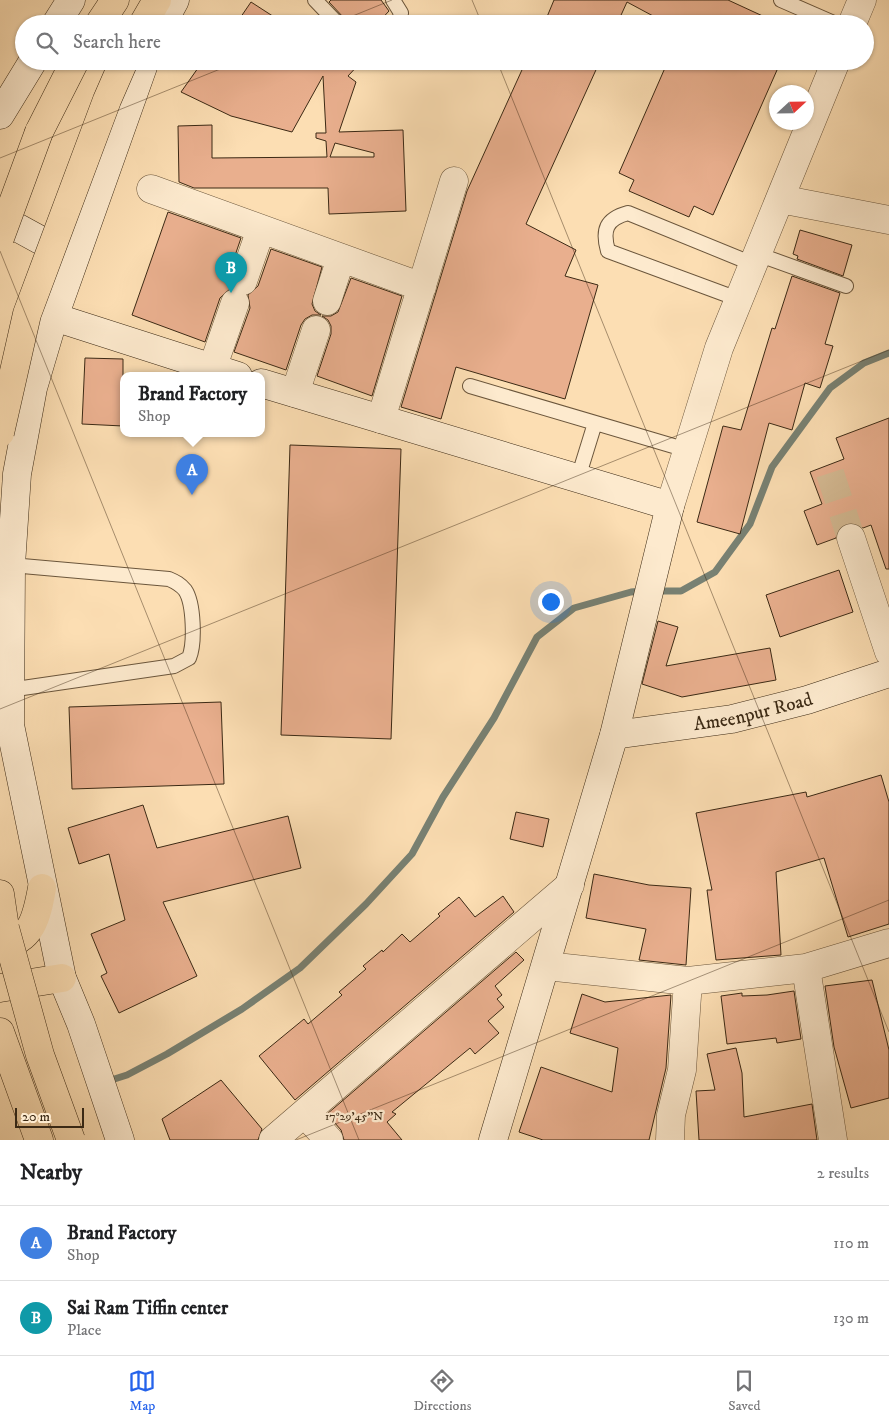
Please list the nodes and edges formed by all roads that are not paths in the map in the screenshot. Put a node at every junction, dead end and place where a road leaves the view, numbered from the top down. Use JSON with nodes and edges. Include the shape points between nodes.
{"nodes":[{"id":1,"x":71,"y":0,"type":"edge"},
{"id":2,"x":115,"y":0,"type":"edge"},
{"id":3,"x":157,"y":0,"type":"edge"},
{"id":4,"x":175,"y":0,"type":"edge"},
{"id":5,"x":314,"y":0,"type":"edge"},
{"id":6,"x":394,"y":0,"type":"edge"},
{"id":7,"x":781,"y":0,"type":"edge"},
{"id":8,"x":862,"y":0,"type":"edge"},
{"id":9,"x":62,"y":15,"type":"edge"},
{"id":10,"x":105,"y":15,"type":"edge"},
{"id":11,"x":148,"y":15,"type":"edge"},
{"id":12,"x":167,"y":15,"type":"edge"},
{"id":13,"x":329,"y":15,"type":"edge"},
{"id":14,"x":400,"y":15,"type":"edge"},
{"id":15,"x":815,"y":15,"type":"edge"},
{"id":16,"x":856,"y":15,"type":"edge"},
{"id":17,"x":28,"y":70,"type":"edge"},
{"id":18,"x":70,"y":70,"type":"edge"},
{"id":19,"x":120,"y":70,"type":"edge"},
{"id":20,"x":141,"y":70,"type":"edge"},
{"id":21,"x":832,"y":70,"type":"edge"},
{"id":22,"x":0,"y":115,"type":"edge"},
{"id":23,"x":454,"y":181,"type":"dead end"},
{"id":24,"x":151,"y":189,"type":"dead end"},
{"id":25,"x":780,"y":200,"type":"junction"},
{"id":26,"x":0,"y":218,"type":"edge"},
{"id":27,"x":889,"y":220,"type":"edge"},
{"id":28,"x":261,"y":229,"type":"junction"},
{"id":29,"x":0,"y":238,"type":"edge"},
{"id":30,"x":341,"y":258,"type":"junction"},
{"id":31,"x":75,"y":259,"type":"junction"},
{"id":32,"x":755,"y":259,"type":"junction"},
{"id":33,"x":422,"y":286,"type":"junction"},
{"id":34,"x":846,"y":286,"type":"dead end"},
{"id":35,"x":738,"y":299,"type":"junction"},
{"id":36,"x":327,"y":301,"type":"dead end"},
{"id":37,"x":54,"y":318,"type":"junction"},
{"id":38,"x":316,"y":330,"type":"dead end"},
{"id":39,"x":212,"y":368,"type":"junction"},
{"id":40,"x":225,"y":372,"type":"edge"},
{"id":41,"x":265,"y":384,"type":"edge"},
{"id":42,"x":470,"y":386,"type":"dead end"},
{"id":43,"x":295,"y":393,"type":"junction"},
{"id":44,"x":381,"y":420,"type":"junction"},
{"id":45,"x":595,"y":423,"type":"junction"},
{"id":46,"x":0,"y":433,"type":"edge"},
{"id":47,"x":687,"y":450,"type":"junction"},
{"id":48,"x":578,"y":478,"type":"junction"},
{"id":49,"x":670,"y":506,"type":"junction"},
{"id":50,"x":851,"y":538,"type":"tunnel mouth"},
{"id":51,"x":11,"y":565,"type":"junction"},
{"id":52,"x":889,"y":652,"type":"edge"},
{"id":53,"x":889,"y":673,"type":"edge"},
{"id":54,"x":9,"y":690,"type":"junction"},
{"id":55,"x":614,"y":735,"type":"junction"},
{"id":56,"x":570,"y":885,"type":"junction"},
{"id":57,"x":42,"y":888,"type":"junction"},
{"id":58,"x":0,"y":894,"type":"edge"},
{"id":59,"x":889,"y":943,"type":"edge"},
{"id":60,"x":0,"y":945,"type":"edge"},
{"id":61,"x":546,"y":966,"type":"junction"},
{"id":62,"x":806,"y":968,"type":"junction"},
{"id":63,"x":62,"y":978,"type":"junction"},
{"id":64,"x":688,"y":981,"type":"junction"},
{"id":65,"x":0,"y":988,"type":"edge"},
{"id":66,"x":0,"y":1032,"type":"edge"},
{"id":67,"x":305,"y":1114,"type":"junction"},
{"id":68,"x":119,"y":1138,"type":"edge"},
{"id":69,"x":39,"y":1140,"type":"edge"},
{"id":70,"x":71,"y":1140,"type":"edge"},
{"id":71,"x":272,"y":1140,"type":"edge"},
{"id":72,"x":329,"y":1140,"type":"edge"},
{"id":73,"x":493,"y":1140,"type":"edge"},
{"id":74,"x":670,"y":1140,"type":"edge"},
{"id":75,"x":833,"y":1140,"type":"edge"}],
"edges":[{"from":1,"to":9,"type":"street"},
{"from":2,"to":10,"type":"main road"},
{"from":3,"to":11,"type":"main road"},
{"from":4,"to":12,"type":"street"},
{"from":5,"to":13,"type":"lane"},
{"from":6,"to":14,"type":"lane"},
{"from":7,"to":15,"type":"lane"},
{"from":8,"to":16,"type":"street"},
{"from":17,"to":22,"type":"street"},
{"from":18,"to":29,"type":"main road","bridge":true,"via":[[39,132]]},
{"from":19,"to":46,"type":"main road","bridge":true,"via":[[27,314]]},
{"from":20,"to":31,"type":"street"},
{"from":21,"to":25,"type":"street"},
{"from":23,"to":33,"type":"street"},
{"from":24,"to":28,"type":"street"},
{"from":25,"to":27,"type":"street"},
{"from":25,"to":32,"type":"street"},
{"from":26,"to":31,"type":"street"},
{"from":28,"to":30,"type":"street"},
{"from":28,"to":39,"type":"street"},
{"from":30,"to":33,"type":"street"},
{"from":30,"to":36,"type":"street"},
{"from":31,"to":37,"type":"street"},
{"from":32,"to":34,"type":"lane"},
{"from":32,"to":35,"type":"street"},
{"from":32,"to":35,"type":"lane","via":[[628,213],[609,223],[604,235],[608,251]]},
{"from":33,"to":44,"type":"street"},
{"from":35,"to":47,"type":"street"},
{"from":37,"to":39,"type":"street"},
{"from":37,"to":51,"type":"street","via":[[33,388],[16,474]]},
{"from":38,"to":43,"type":"street"},
{"from":39,"to":40,"type":"street"},
{"from":41,"to":43,"type":"street"},
{"from":42,"to":45,"type":"lane"},
{"from":43,"to":44,"type":"street"},
{"from":44,"to":48,"type":"street"},
{"from":45,"to":47,"type":"lane"},
{"from":45,"to":48,"type":"lane"},
{"from":47,"to":49,"type":"street"},
{"from":48,"to":49,"type":"street"},
{"from":49,"to":55,"type":"street"},
{"from":50,"to":52,"type":"street"},
{"from":51,"to":54,"type":"street"},
{"from":51,"to":54,"type":"lane","via":[[169,579],[179,583],[191,606],[192,642],[189,658],[174,666]]},
{"from":53,"to":55,"type":"street","name":"Ameenpur Road","via":[[807,700],[732,719]]},
{"from":54,"to":57,"type":"street","via":[[10,725]]},
{"from":55,"to":56,"type":"street"},
{"from":56,"to":61,"type":"street"},
{"from":56,"to":67,"type":"street"},
{"from":57,"to":60,"type":"main road","via":[[33,925],[24,938]]},
{"from":57,"to":63,"type":"street"},
{"from":58,"to":70,"type":"main road","bridge":true,"via":[[13,965],[40,1055]]},
{"from":59,"to":62,"type":"street"},
{"from":61,"to":64,"type":"street"},
{"from":61,"to":73,"type":"street"},
{"from":62,"to":64,"type":"street"},
{"from":62,"to":75,"type":"street"},
{"from":63,"to":65,"type":"main road"},
{"from":63,"to":68,"type":"street"},
{"from":64,"to":74,"type":"street","via":[[682,1070],[671,1115]]},
{"from":66,"to":69,"type":"main road"},
{"from":67,"to":71,"type":"street"},
{"from":67,"to":72,"type":"street"}]}
